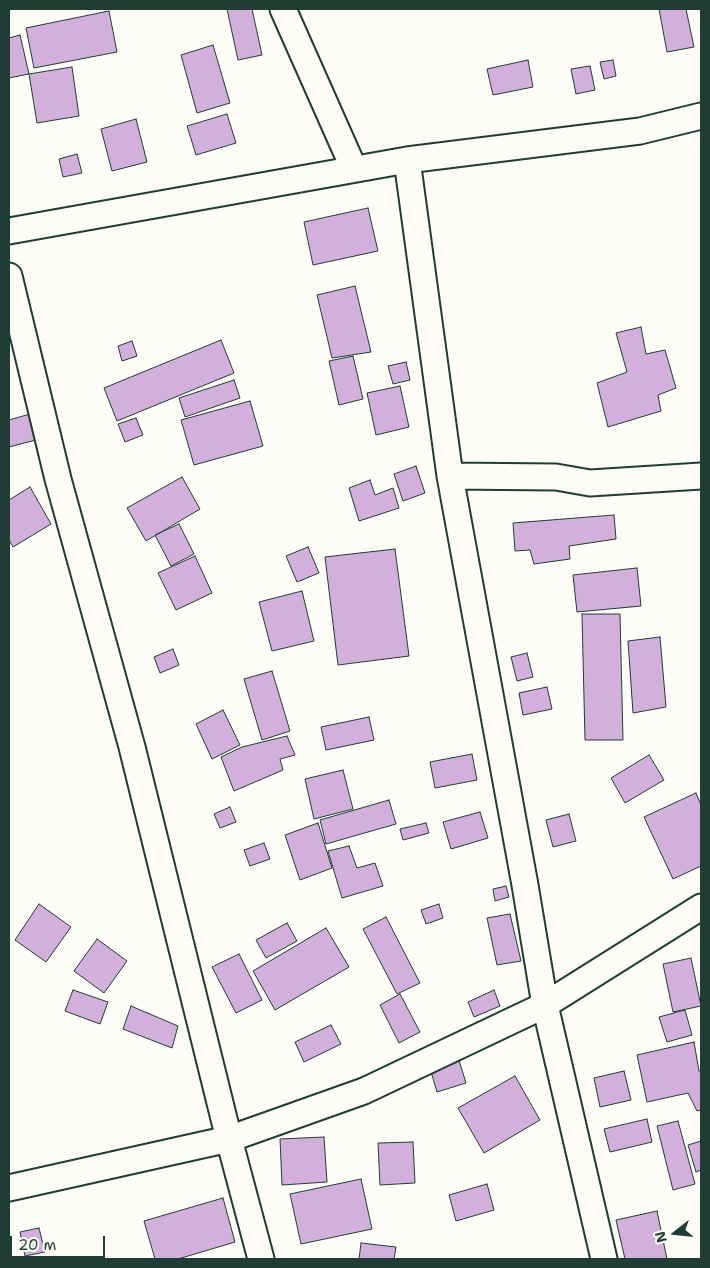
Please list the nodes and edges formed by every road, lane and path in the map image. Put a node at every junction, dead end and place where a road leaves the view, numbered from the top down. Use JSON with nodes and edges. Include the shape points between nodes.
{"nodes":[{"id":1,"x":283,"y":9,"type":"edge"},
{"id":2,"x":701,"y":119,"type":"edge"},
{"id":3,"x":407,"y":160,"type":"junction"},
{"id":4,"x":354,"y":170,"type":"junction"},
{"id":5,"x":9,"y":231,"type":"edge"},
{"id":6,"x":9,"y":276,"type":"edge"},
{"id":7,"x":450,"y":476,"type":"junction"},
{"id":8,"x":701,"y":476,"type":"edge"},
{"id":9,"x":701,"y":907,"type":"edge"},
{"id":10,"x":545,"y":1005,"type":"junction"},
{"id":11,"x":229,"y":1139,"type":"junction"},
{"id":12,"x":9,"y":1188,"type":"edge"},
{"id":13,"x":261,"y":1259,"type":"edge"},
{"id":14,"x":604,"y":1259,"type":"edge"}],
"edges":[{"from":1,"to":4,"type":"street"},
{"from":2,"to":3,"type":"street","via":[[640,131]]},
{"from":3,"to":4,"type":"street"},
{"from":3,"to":7,"type":"street"},
{"from":4,"to":5,"type":"street"},
{"from":6,"to":11,"type":"street","via":[[58,479],[132,747]]},
{"from":7,"to":8,"type":"street","via":[[556,477],[590,483]]},
{"from":7,"to":10,"type":"street"},
{"from":9,"to":10,"type":"street"},
{"from":10,"to":11,"type":"street","via":[[364,1091]]},
{"from":10,"to":14,"type":"street"},
{"from":11,"to":12,"type":"street"},
{"from":11,"to":13,"type":"street"}]}
